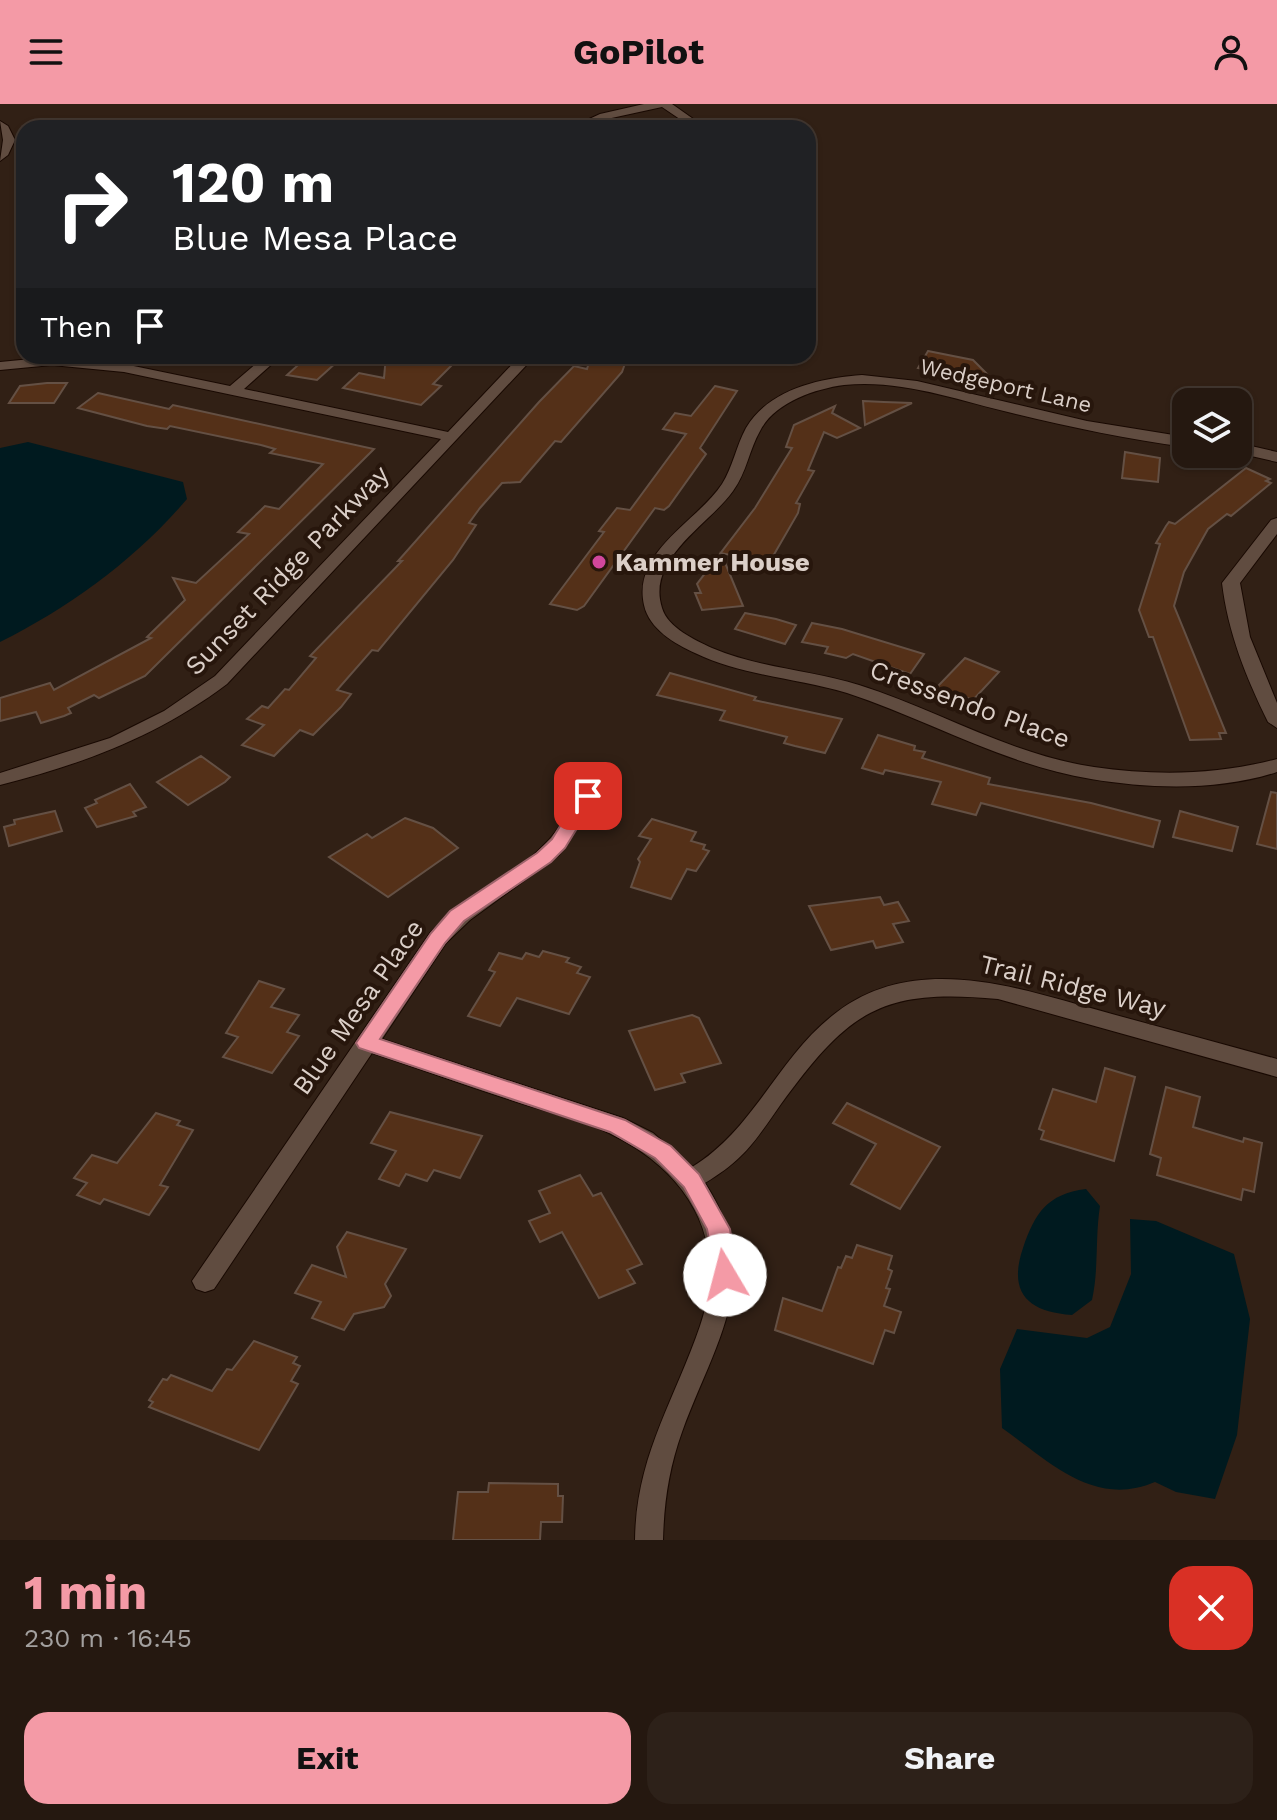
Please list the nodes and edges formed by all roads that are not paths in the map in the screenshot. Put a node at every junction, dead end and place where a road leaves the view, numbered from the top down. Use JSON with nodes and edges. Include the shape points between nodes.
{"nodes":[{"id":1,"x":662,"y":104,"type":"edge"},
{"id":2,"x":595,"y":120,"type":"edge"},
{"id":3,"x":687,"y":120,"type":"edge"},
{"id":4,"x":0,"y":124,"type":"edge"},
{"id":5,"x":0,"y":157,"type":"edge"},
{"id":6,"x":21,"y":364,"type":"edge"},
{"id":7,"x":97,"y":364,"type":"edge"},
{"id":8,"x":265,"y":364,"type":"edge"},
{"id":9,"x":520,"y":364,"type":"edge"},
{"id":10,"x":0,"y":366,"type":"edge"},
{"id":11,"x":233,"y":391,"type":"junction"},
{"id":12,"x":452,"y":437,"type":"junction"},
{"id":13,"x":1172,"y":440,"type":"edge"},
{"id":14,"x":1252,"y":451,"type":"edge"},
{"id":15,"x":1277,"y":457,"type":"edge"},
{"id":16,"x":1277,"y":523,"type":"edge"},
{"id":17,"x":658,"y":619,"type":"joint"},
{"id":18,"x":1277,"y":722,"type":"edge"},
{"id":19,"x":1277,"y":765,"type":"edge"},
{"id":20,"x":0,"y":779,"type":"edge"},
{"id":21,"x":588,"y":796,"type":"dead end"},
{"id":22,"x":367,"y":1043,"type":"junction"},
{"id":23,"x":1277,"y":1068,"type":"edge"},
{"id":24,"x":691,"y":1180,"type":"junction"},
{"id":25,"x":205,"y":1281,"type":"dead end"},
{"id":26,"x":649,"y":1540,"type":"edge"}],
"edges":[{"from":1,"to":2,"type":"street"},
{"from":1,"to":3,"type":"street"},
{"from":4,"to":5,"type":"street","via":[[10,143]]},
{"from":6,"to":10,"type":"street"},
{"from":7,"to":11,"type":"street"},
{"from":8,"to":11,"type":"street"},
{"from":9,"to":12,"type":"street","name":"Sunset Ridge Parkway"},
{"from":11,"to":12,"type":"street"},
{"from":12,"to":20,"type":"street","name":"Sunset Ridge Parkway","via":[[200,697],[99,752]]},
{"from":13,"to":17,"type":"street","name":"Wedgeport Lane","via":[[1092,428],[889,382],[845,381],[815,388],[764,412],[728,488],[659,561],[649,585]]},
{"from":14,"to":15,"type":"street"},
{"from":16,"to":18,"type":"street","via":[[1231,583],[1232,608]]},
{"from":17,"to":19,"type":"street","name":"Cressendo Place","via":[[711,655],[853,690],[1039,761],[1092,773],[1146,777],[1203,777]]},
{"from":21,"to":22,"type":"street","name":"Blue Mesa Place","via":[[544,858],[457,916]]},
{"from":22,"to":24,"type":"street","via":[[617,1126],[663,1152]]},
{"from":22,"to":25,"type":"street","name":"Blue Mesa Place"},
{"from":23,"to":24,"type":"street","name":"Trail Ridge Way","via":[[998,991],[923,987],[888,995],[831,1025],[733,1152]]},
{"from":24,"to":26,"type":"street","via":[[718,1229],[725,1275],[714,1324],[660,1451],[647,1514]]}]}
